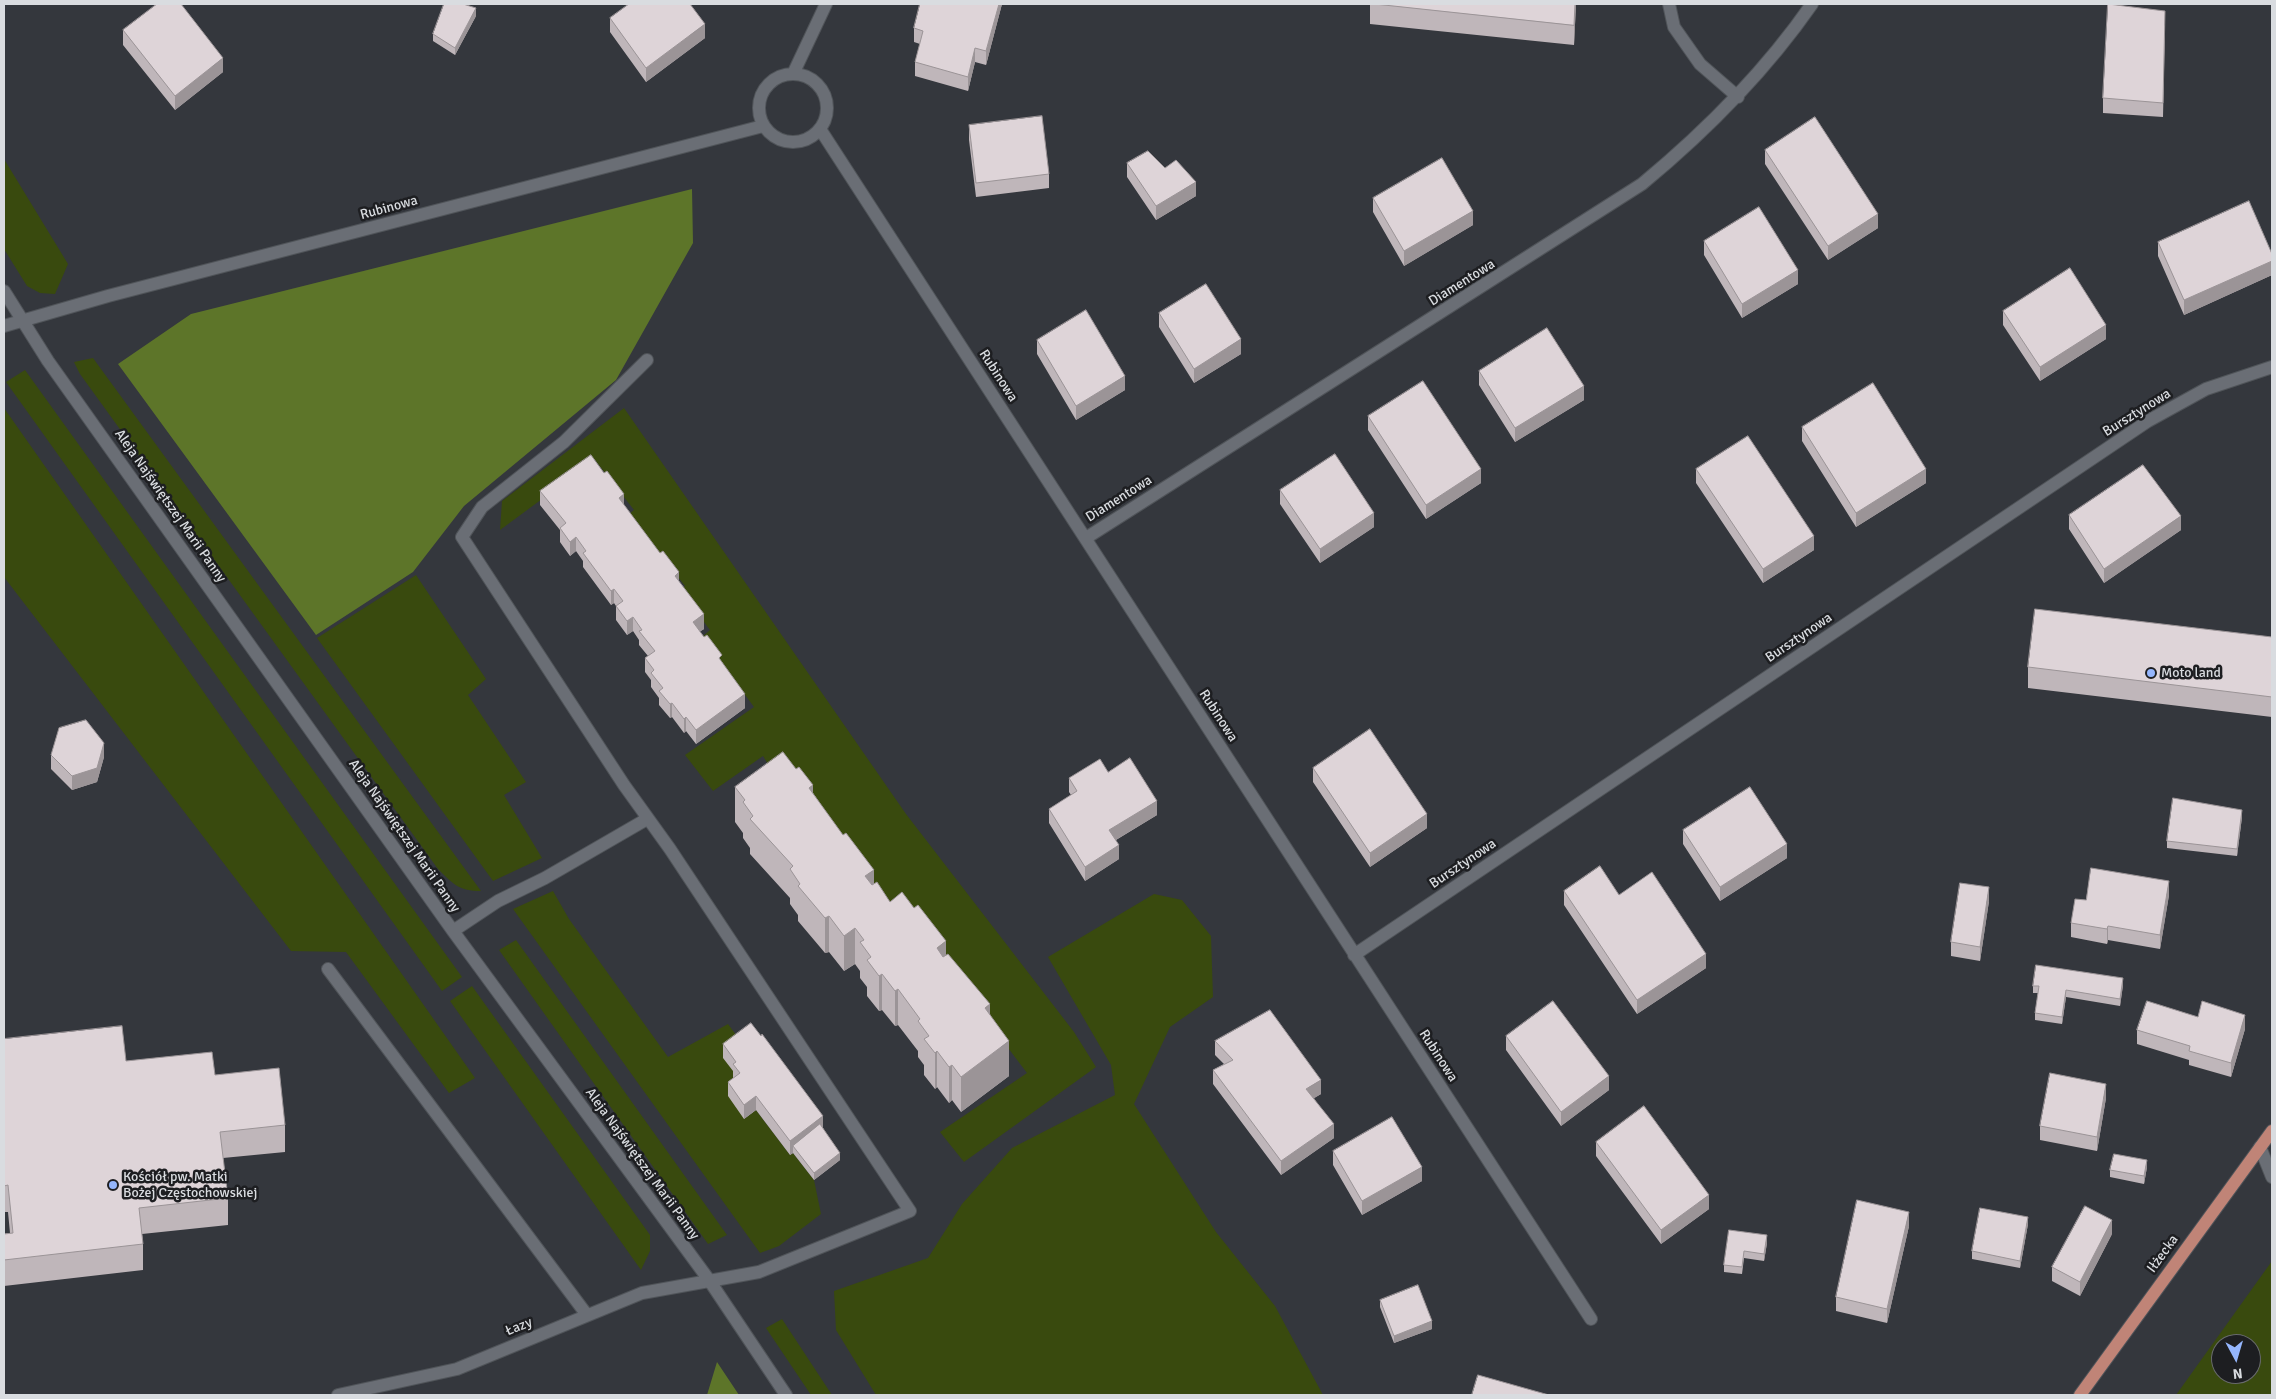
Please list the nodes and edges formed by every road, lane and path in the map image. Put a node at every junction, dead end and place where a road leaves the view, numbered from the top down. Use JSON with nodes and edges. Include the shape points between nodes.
{"nodes":[{"id":1,"x":826,"y":4,"type":"edge"},
{"id":2,"x":1669,"y":4,"type":"edge"},
{"id":3,"x":1812,"y":4,"type":"edge"},
{"id":4,"x":793,"y":74,"type":"junction"},
{"id":5,"x":1738,"y":97,"type":"junction"},
{"id":6,"x":763,"y":126,"type":"junction"},
{"id":7,"x":820,"y":129,"type":"junction"},
{"id":8,"x":4,"y":291,"type":"edge"},
{"id":9,"x":22,"y":320,"type":"junction"},
{"id":10,"x":4,"y":326,"type":"edge"},
{"id":11,"x":647,"y":360,"type":"dead end"},
{"id":12,"x":2272,"y":368,"type":"edge"},
{"id":13,"x":1086,"y":538,"type":"junction"},
{"id":14,"x":647,"y":819,"type":"junction"},
{"id":15,"x":453,"y":931,"type":"junction"},
{"id":16,"x":1354,"y":955,"type":"junction"},
{"id":17,"x":328,"y":970,"type":"dead end"},
{"id":18,"x":2272,"y":1131,"type":"edge"},
{"id":19,"x":2260,"y":1147,"type":"junction"},
{"id":20,"x":2272,"y":1177,"type":"edge"},
{"id":21,"x":708,"y":1280,"type":"junction"},
{"id":22,"x":588,"y":1315,"type":"junction"},
{"id":23,"x":1591,"y":1319,"type":"dead end"},
{"id":24,"x":338,"y":1395,"type":"edge"},
{"id":25,"x":786,"y":1395,"type":"edge"},
{"id":26,"x":2080,"y":1395,"type":"edge"}],
"edges":[{"from":1,"to":4,"type":"street"},
{"from":2,"to":5,"type":"street","via":[[1674,27],[1700,64]]},
{"from":3,"to":5,"type":"street","name":"Diamentowa","via":[[1785,43]]},
{"from":4,"to":6,"type":"street","via":[[774,80],[763,91],[758,106]]},
{"from":4,"to":7,"type":"street","via":[[813,81],[821,89],[827,109]]},
{"from":5,"to":13,"type":"street","name":"Diamentowa","via":[[1686,148],[1612,205]]},
{"from":6,"to":7,"type":"street","via":[[780,140],[791,142],[812,137]]},
{"from":6,"to":9,"type":"street","name":"Rubinowa"},
{"from":7,"to":13,"type":"street","name":"Rubinowa"},
{"from":8,"to":9,"type":"street","name":"Aleja Najświętszej Marii Panny"},
{"from":9,"to":10,"type":"street","name":"Rubinowa"},
{"from":9,"to":15,"type":"street","name":"Aleja Najświętszej Marii Panny"},
{"from":11,"to":14,"type":"street","via":[[564,442],[482,507],[462,537]]},
{"from":12,"to":16,"type":"street","name":"Bursztynowa","via":[[2206,389],[2148,421]]},
{"from":13,"to":16,"type":"street","name":"Rubinowa"},
{"from":14,"to":15,"type":"street","via":[[545,878],[498,901]]},
{"from":14,"to":21,"type":"street","name":"Łazy","via":[[910,1211],[759,1272]]},
{"from":15,"to":21,"type":"street","name":"Aleja Najświętszej Marii Panny"},
{"from":16,"to":23,"type":"street","name":"Rubinowa"},
{"from":17,"to":22,"type":"street"},
{"from":18,"to":19,"type":"main road","name":"Iłżecka"},
{"from":19,"to":20,"type":"street"},
{"from":19,"to":26,"type":"main road","name":"Iłżecka"},
{"from":21,"to":22,"type":"street","name":"Łazy","via":[[642,1293]]},
{"from":21,"to":25,"type":"street","name":"Aleja Najświętszej Marii Panny"},
{"from":22,"to":24,"type":"street","name":"Łazy","via":[[457,1369]]}]}
